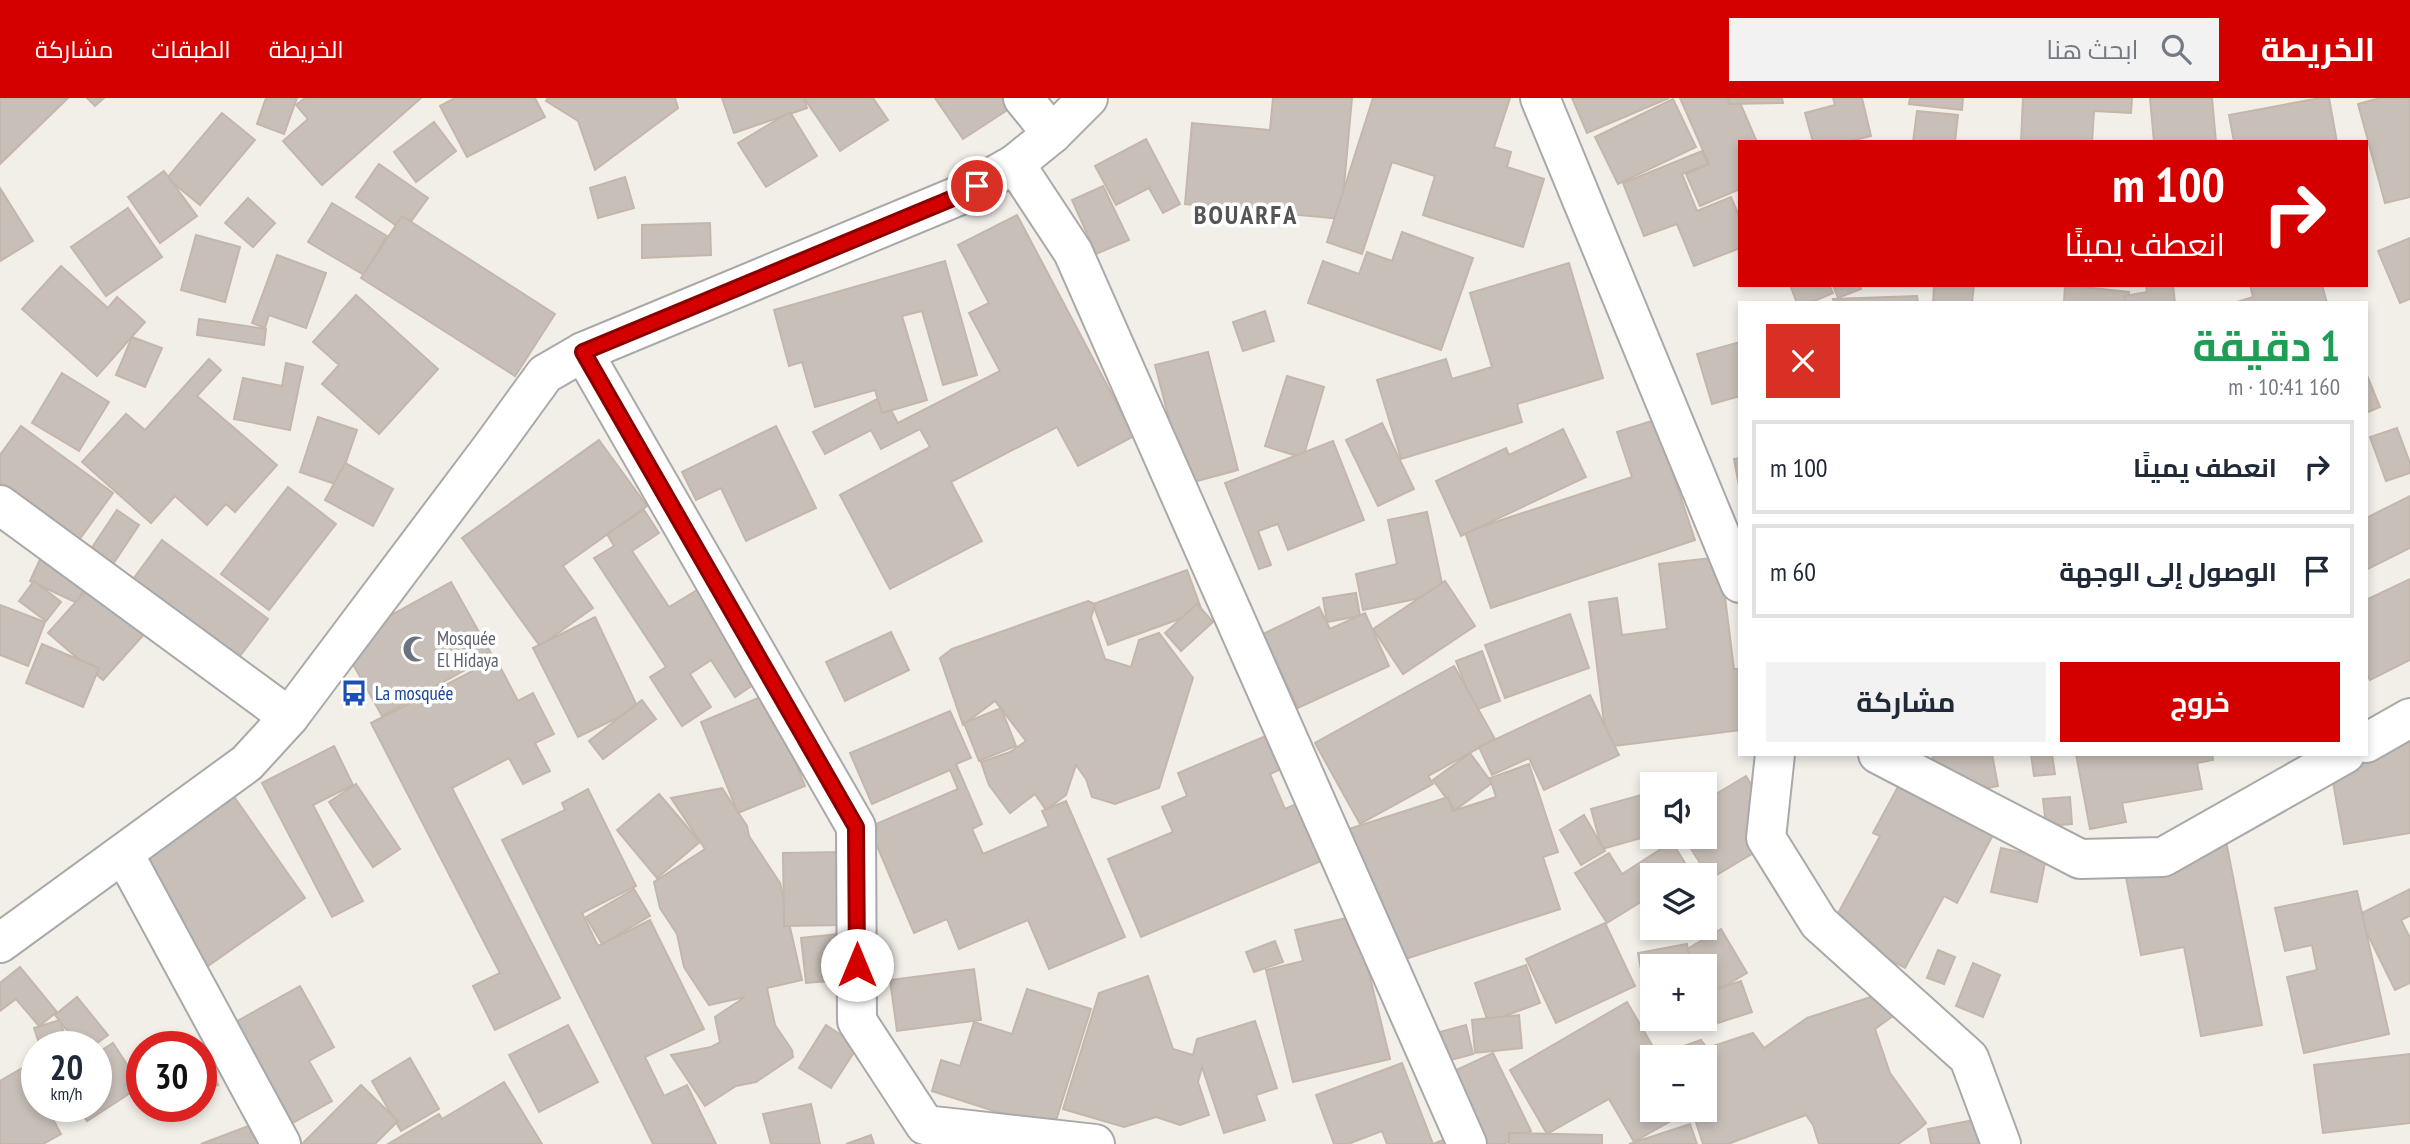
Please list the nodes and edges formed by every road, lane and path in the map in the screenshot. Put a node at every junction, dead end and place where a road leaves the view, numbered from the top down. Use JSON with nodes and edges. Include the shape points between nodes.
{"nodes":[{"id":1,"x":1023,"y":98,"type":"edge"},
{"id":2,"x":1087,"y":98,"type":"edge"},
{"id":3,"x":1539,"y":98,"type":"edge"},
{"id":4,"x":1052,"y":134,"type":"junction"},
{"id":5,"x":1015,"y":164,"type":"junction"},
{"id":6,"x":583,"y":352,"type":"junction"},
{"id":7,"x":0,"y":505,"type":"edge"},
{"id":8,"x":1738,"y":578,"type":"edge"},
{"id":9,"x":289,"y":717,"type":"junction"},
{"id":10,"x":2410,"y":718,"type":"edge"},
{"id":11,"x":2368,"y":742,"type":"edge"},
{"id":12,"x":1775,"y":756,"type":"edge"},
{"id":13,"x":1882,"y":756,"type":"edge"},
{"id":14,"x":2341,"y":756,"type":"edge"},
{"id":15,"x":124,"y":854,"type":"junction"},
{"id":16,"x":0,"y":943,"type":"edge"},
{"id":17,"x":281,"y":1144,"type":"edge"},
{"id":18,"x":1095,"y":1144,"type":"edge"},
{"id":19,"x":1467,"y":1144,"type":"edge"},
{"id":20,"x":2000,"y":1144,"type":"edge"}],
"edges":[{"from":1,"to":4,"type":"street"},
{"from":2,"to":4,"type":"street"},
{"from":3,"to":8,"type":"street"},
{"from":4,"to":5,"type":"street"},
{"from":5,"to":6,"type":"street","via":[[958,196]]},
{"from":5,"to":19,"type":"street","via":[[1073,252]]},
{"from":6,"to":9,"type":"street","via":[[544,374]]},
{"from":6,"to":18,"type":"street","via":[[856,827],[857,1021],[925,1125]]},
{"from":7,"to":9,"type":"street"},
{"from":9,"to":15,"type":"street","via":[[247,763]]},
{"from":10,"to":11,"type":"street"},
{"from":12,"to":20,"type":"street","via":[[1766,838],[1819,923],[1969,1058]]},
{"from":13,"to":14,"type":"street","via":[[2080,859],[2163,857]]},
{"from":15,"to":16,"type":"street"},
{"from":15,"to":17,"type":"street"}]}
